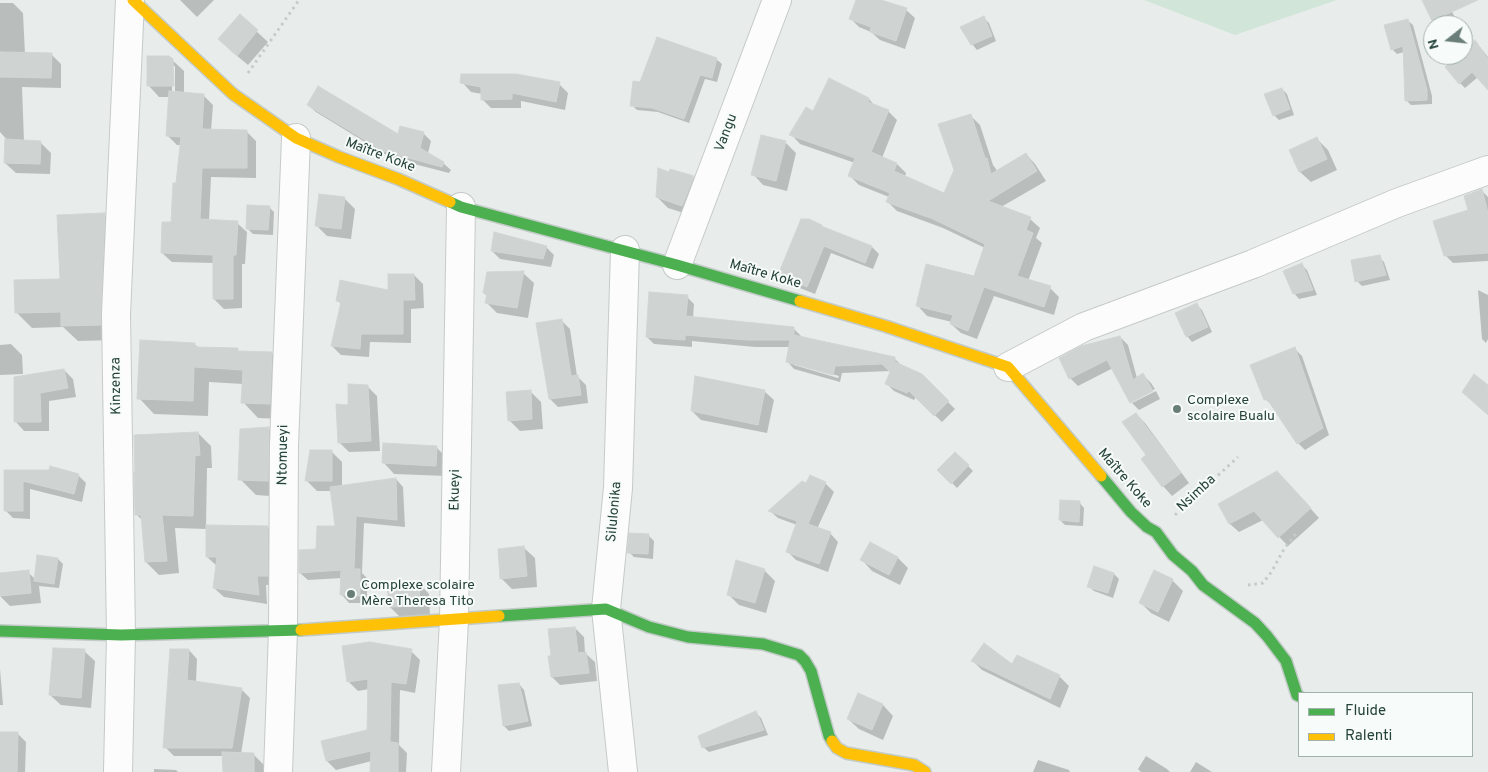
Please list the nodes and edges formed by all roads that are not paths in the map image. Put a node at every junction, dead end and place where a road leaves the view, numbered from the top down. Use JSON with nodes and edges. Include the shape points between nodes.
{"nodes":[{"id":1,"x":132,"y":0,"type":"edge"},
{"id":2,"x":777,"y":0,"type":"edge"},
{"id":3,"x":296,"y":138,"type":"junction"},
{"id":4,"x":1488,"y":170,"type":"edge"},
{"id":5,"x":461,"y":207,"type":"junction"},
{"id":6,"x":625,"y":250,"type":"junction"},
{"id":7,"x":677,"y":265,"type":"junction"},
{"id":8,"x":1008,"y":367,"type":"junction"},
{"id":9,"x":606,"y":609,"type":"junction"},
{"id":10,"x":454,"y":620,"type":"junction"},
{"id":11,"x":0,"y":631,"type":"edge"},
{"id":12,"x":283,"y":631,"type":"junction"},
{"id":13,"x":121,"y":635,"type":"junction"},
{"id":14,"x":1298,"y":696,"type":"edge"},
{"id":15,"x":118,"y":772,"type":"edge"},
{"id":16,"x":278,"y":772,"type":"edge"},
{"id":17,"x":446,"y":772,"type":"edge"},
{"id":18,"x":623,"y":772,"type":"edge"},
{"id":19,"x":925,"y":772,"type":"edge"}],
"edges":[{"from":1,"to":3,"type":"street","name":"Maître Koke","via":[[233,94]]},
{"from":1,"to":13,"type":"street","name":"Kinzenza","via":[[116,314]]},
{"from":2,"to":7,"type":"street","name":"Vangu"},
{"from":3,"to":5,"type":"street","name":"Maître Koke"},
{"from":3,"to":12,"type":"street","name":"Ntomueyi","via":[[284,445]]},
{"from":4,"to":8,"type":"street","via":[[1084,327]]},
{"from":5,"to":6,"type":"street","name":"Maître Koke"},
{"from":5,"to":10,"type":"street","name":"Ekueyi"},
{"from":6,"to":7,"type":"street","name":"Maître Koke"},
{"from":6,"to":9,"type":"street","name":"Silulonika","via":[[618,488]]},
{"from":7,"to":8,"type":"street","name":"Maître Koke","via":[[886,326]]},
{"from":8,"to":14,"type":"street","name":"Maître Koke","via":[[1131,512],[1156,532],[1202,585],[1255,623],[1267,636],[1286,661]]},
{"from":9,"to":10,"type":"street"},
{"from":9,"to":18,"type":"street","name":"Silulonika"},
{"from":9,"to":19,"type":"street","via":[[649,627],[688,637],[763,644],[799,655],[811,671],[829,736],[837,748],[846,753],[914,765]]},
{"from":10,"to":12,"type":"street"},
{"from":10,"to":17,"type":"street","name":"Ekueyi"},
{"from":11,"to":13,"type":"street"},
{"from":12,"to":13,"type":"street"},
{"from":12,"to":16,"type":"street","name":"Ntomueyi"},
{"from":13,"to":15,"type":"street","name":"Kinzenza"}]}
